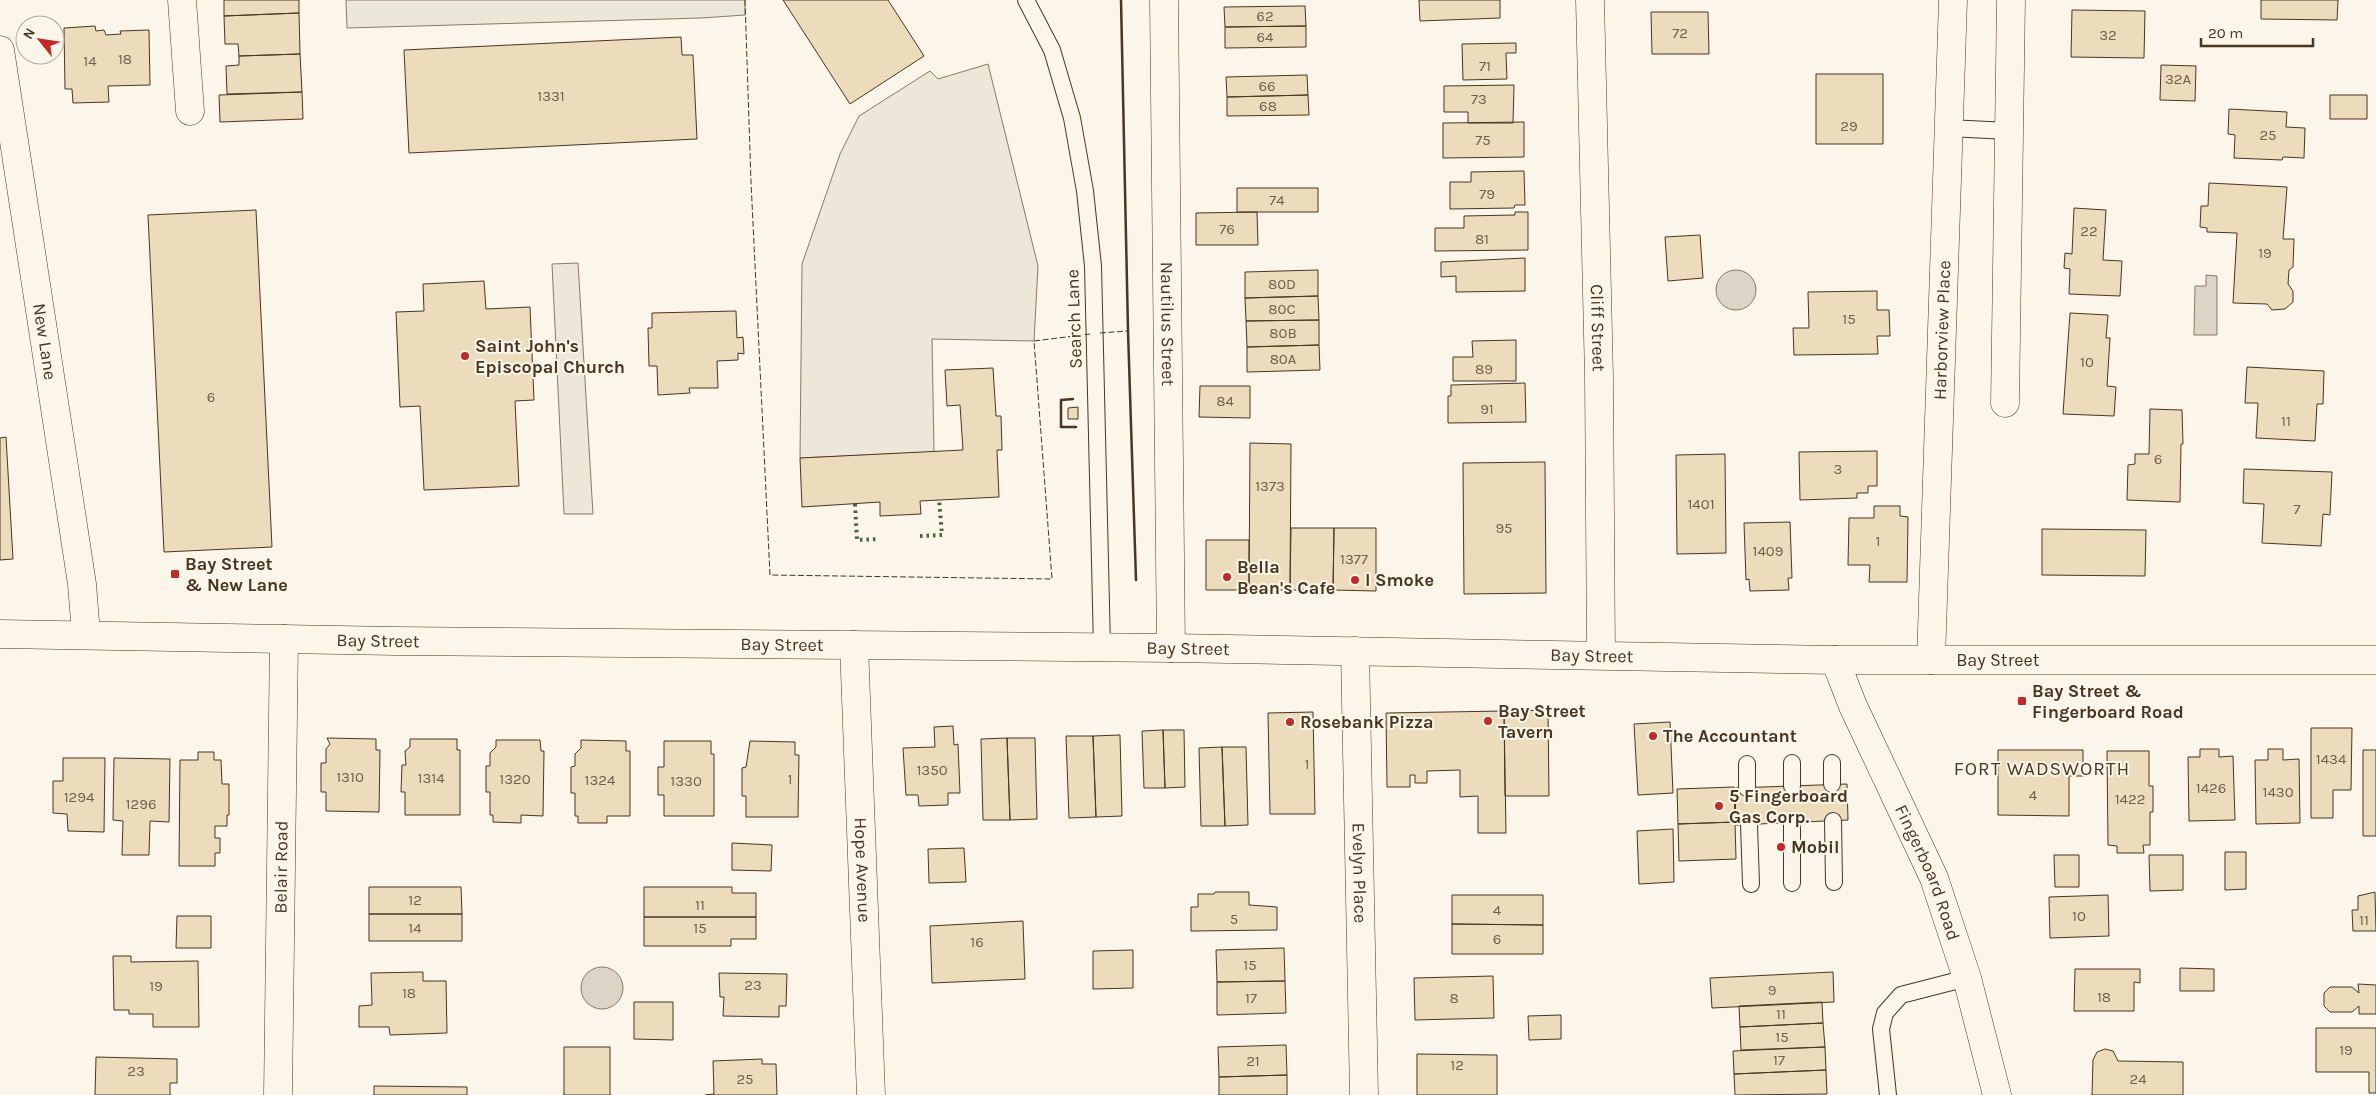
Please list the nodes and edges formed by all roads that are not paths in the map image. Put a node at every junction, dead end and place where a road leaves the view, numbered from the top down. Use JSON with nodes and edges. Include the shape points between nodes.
{"nodes":[{"id":1,"x":182,"y":0,"type":"edge"},
{"id":2,"x":1026,"y":0,"type":"edge"},
{"id":3,"x":1164,"y":0,"type":"edge"},
{"id":4,"x":1590,"y":0,"type":"edge"},
{"id":5,"x":1953,"y":0,"type":"edge"},
{"id":6,"x":2011,"y":0,"type":"edge"},
{"id":7,"x":0,"y":50,"type":"edge"},
{"id":8,"x":190,"y":111,"type":"dead end"},
{"id":9,"x":1948,"y":128,"type":"junction"},
{"id":10,"x":2009,"y":131,"type":"junction"},
{"id":11,"x":2005,"y":403,"type":"dead end"},
{"id":12,"x":0,"y":634,"type":"edge"},
{"id":13,"x":86,"y":634,"type":"junction"},
{"id":14,"x":284,"y":639,"type":"junction"},
{"id":15,"x":854,"y":645,"type":"junction"},
{"id":16,"x":1102,"y":647,"type":"junction"},
{"id":17,"x":1171,"y":648,"type":"junction"},
{"id":18,"x":1355,"y":651,"type":"junction"},
{"id":19,"x":1602,"y":654,"type":"junction"},
{"id":20,"x":1835,"y":660,"type":"junction"},
{"id":21,"x":1931,"y":660,"type":"junction"},
{"id":22,"x":2376,"y":660,"type":"edge"},
{"id":23,"x":1832,"y":762,"type":"dead end"},
{"id":24,"x":1792,"y":763,"type":"dead end"},
{"id":25,"x":1747,"y":764,"type":"dead end"},
{"id":26,"x":1832,"y":784,"type":"dead end"},
{"id":27,"x":1792,"y":786,"type":"dead end"},
{"id":28,"x":1747,"y":788,"type":"dead end"},
{"id":29,"x":1833,"y":821,"type":"dead end"},
{"id":30,"x":1792,"y":822,"type":"dead end"},
{"id":31,"x":1749,"y":824,"type":"dead end"},
{"id":32,"x":1834,"y":882,"type":"dead end"},
{"id":33,"x":1792,"y":883,"type":"dead end"},
{"id":34,"x":1751,"y":884,"type":"dead end"},
{"id":35,"x":1967,"y":978,"type":"junction"},
{"id":36,"x":278,"y":1095,"type":"edge"},
{"id":37,"x":871,"y":1095,"type":"edge"},
{"id":38,"x":1364,"y":1095,"type":"edge"},
{"id":39,"x":1888,"y":1095,"type":"edge"},
{"id":40,"x":1997,"y":1095,"type":"edge"}],
"edges":[{"from":1,"to":8,"type":"street"},
{"from":2,"to":16,"type":"lane","name":"Search Lane","via":[[1052,50],[1072,118],[1086,200],[1093,266]]},
{"from":3,"to":17,"type":"street","name":"Nautilus Street"},
{"from":4,"to":19,"type":"street","name":"Cliff Street"},
{"from":5,"to":9,"type":"street","name":"Harborview Place"},
{"from":6,"to":10,"type":"street"},
{"from":7,"to":13,"type":"street","name":"New Lane","via":[[82,584]]},
{"from":9,"to":10,"type":"lane"},
{"from":9,"to":21,"type":"street","name":"Harborview Place"},
{"from":10,"to":11,"type":"street"},
{"from":12,"to":13,"type":"street","name":"Bay Street"},
{"from":13,"to":14,"type":"street","name":"Bay Street"},
{"from":14,"to":15,"type":"street","name":"Bay Street"},
{"from":14,"to":36,"type":"street","name":"Belair Road"},
{"from":15,"to":16,"type":"street","name":"Bay Street"},
{"from":15,"to":37,"type":"street","name":"Hope Avenue"},
{"from":16,"to":17,"type":"street","name":"Bay Street"},
{"from":17,"to":18,"type":"street","name":"Bay Street"},
{"from":18,"to":19,"type":"street","name":"Bay Street"},
{"from":18,"to":38,"type":"street","name":"Evelyn Place"},
{"from":19,"to":20,"type":"street","name":"Bay Street"},
{"from":20,"to":21,"type":"street","name":"Bay Street"},
{"from":20,"to":35,"type":"street","name":"Fingerboard Road","via":[[1853,706],[1934,878]]},
{"from":21,"to":22,"type":"street","name":"Bay Street"},
{"from":23,"to":26,"type":"lane"},
{"from":24,"to":27,"type":"lane"},
{"from":25,"to":28,"type":"lane"},
{"from":29,"to":32,"type":"lane"},
{"from":30,"to":33,"type":"lane"},
{"from":31,"to":34,"type":"lane"},
{"from":35,"to":39,"type":"lane","via":[[1901,995],[1885,1013],[1881,1029]]},
{"from":35,"to":40,"type":"street","name":"Fingerboard Road"}]}
